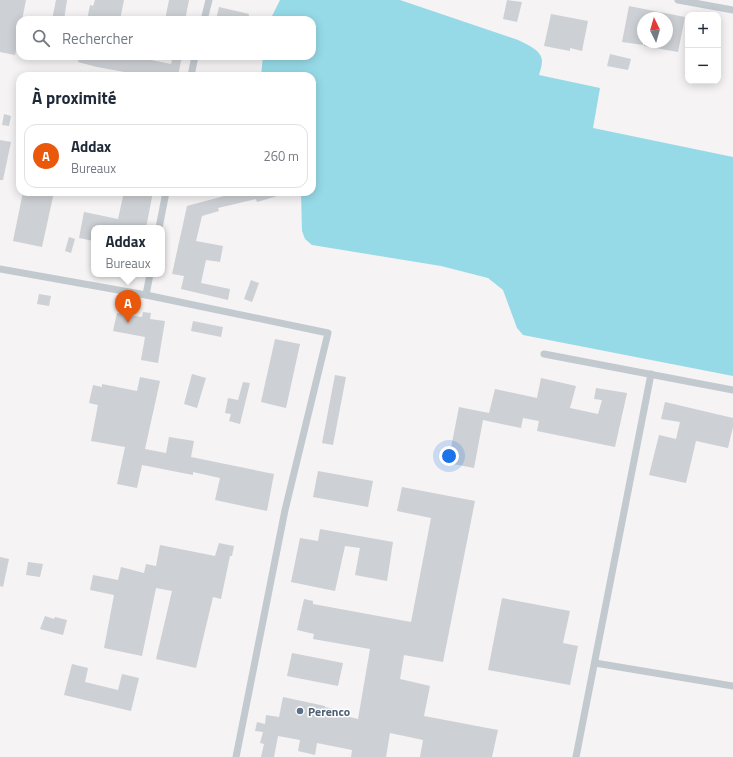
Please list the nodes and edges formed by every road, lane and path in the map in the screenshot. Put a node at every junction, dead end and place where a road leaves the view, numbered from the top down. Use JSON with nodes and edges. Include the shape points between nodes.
{"nodes":[{"id":1,"x":209,"y":0,"type":"edge"},
{"id":2,"x":678,"y":0,"type":"edge"},
{"id":3,"x":733,"y":10,"type":"edge"},
{"id":4,"x":205,"y":16,"type":"edge"},
{"id":5,"x":194,"y":60,"type":"edge"},
{"id":6,"x":192,"y":72,"type":"edge"},
{"id":7,"x":165,"y":196,"type":"edge"},
{"id":8,"x":160,"y":225,"type":"edge"},
{"id":9,"x":0,"y":269,"type":"edge"},
{"id":10,"x":149,"y":277,"type":"edge"},
{"id":11,"x":146,"y":295,"type":"junction"},
{"id":12,"x":544,"y":354,"type":"dead end"},
{"id":13,"x":651,"y":374,"type":"junction"},
{"id":14,"x":733,"y":390,"type":"edge"},
{"id":15,"x":595,"y":663,"type":"junction"},
{"id":16,"x":733,"y":686,"type":"edge"},
{"id":17,"x":236,"y":757,"type":"edge"},
{"id":18,"x":576,"y":757,"type":"edge"}],
"edges":[{"from":1,"to":4,"type":"street"},
{"from":2,"to":3,"type":"street"},
{"from":5,"to":6,"type":"street"},
{"from":7,"to":8,"type":"street"},
{"from":9,"to":11,"type":"street"},
{"from":10,"to":11,"type":"street"},
{"from":11,"to":17,"type":"street","via":[[328,333],[285,510]]},
{"from":12,"to":13,"type":"street"},
{"from":13,"to":14,"type":"street"},
{"from":13,"to":15,"type":"street"},
{"from":15,"to":16,"type":"street"},
{"from":15,"to":18,"type":"street"}]}
